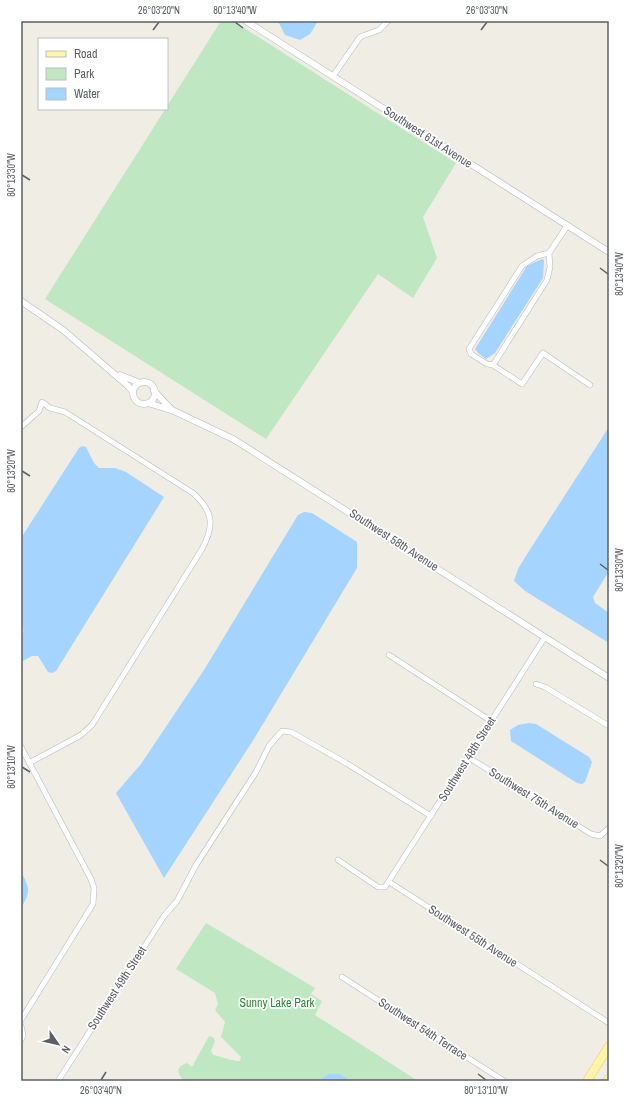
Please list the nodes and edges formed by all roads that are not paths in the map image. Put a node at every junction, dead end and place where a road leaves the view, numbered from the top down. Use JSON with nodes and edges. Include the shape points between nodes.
{"nodes":[{"id":1,"x":246,"y":21,"type":"edge"},
{"id":2,"x":388,"y":21,"type":"edge"},
{"id":3,"x":333,"y":76,"type":"junction"},
{"id":4,"x":567,"y":226,"type":"junction"},
{"id":5,"x":609,"y":252,"type":"edge"},
{"id":6,"x":550,"y":253,"type":"junction"},
{"id":7,"x":21,"y":302,"type":"edge"},
{"id":8,"x":493,"y":365,"type":"junction"},
{"id":9,"x":114,"y":373,"type":"junction"},
{"id":10,"x":140,"y":383,"type":"junction"},
{"id":11,"x":590,"y":384,"type":"dead end"},
{"id":12,"x":133,"y":392,"type":"junction"},
{"id":13,"x":154,"y":392,"type":"junction"},
{"id":14,"x":148,"y":403,"type":"junction"},
{"id":15,"x":174,"y":411,"type":"junction"},
{"id":16,"x":21,"y":426,"type":"edge"},
{"id":17,"x":545,"y":637,"type":"junction"},
{"id":18,"x":389,"y":655,"type":"dead end"},
{"id":19,"x":609,"y":678,"type":"edge"},
{"id":20,"x":536,"y":684,"type":"dead end"},
{"id":21,"x":491,"y":721,"type":"junction"},
{"id":22,"x":609,"y":726,"type":"edge"},
{"id":23,"x":21,"y":747,"type":"edge"},
{"id":24,"x":468,"y":757,"type":"junction"},
{"id":25,"x":29,"y":763,"type":"junction"},
{"id":26,"x":431,"y":816,"type":"junction"},
{"id":27,"x":609,"y":828,"type":"edge"},
{"id":28,"x":338,"y":860,"type":"dead end"},
{"id":29,"x":389,"y":882,"type":"junction"},
{"id":30,"x":342,"y":977,"type":"dead end"},
{"id":31,"x":21,"y":1020,"type":"edge"},
{"id":32,"x":609,"y":1023,"type":"edge"},
{"id":33,"x":21,"y":1026,"type":"edge"},
{"id":34,"x":21,"y":1040,"type":"edge"},
{"id":35,"x":609,"y":1046,"type":"edge"},
{"id":36,"x":609,"y":1078,"type":"edge"},
{"id":37,"x":58,"y":1081,"type":"edge"},
{"id":38,"x":504,"y":1081,"type":"edge"},
{"id":39,"x":587,"y":1081,"type":"edge"},
{"id":40,"x":607,"y":1081,"type":"edge"}],
"edges":[{"from":1,"to":3,"type":"street","name":"Southwest 61st Avenue"},
{"from":2,"to":3,"type":"street","via":[[379,30],[360,37]]},
{"from":3,"to":4,"type":"street","name":"Southwest 61st Avenue"},
{"from":4,"to":5,"type":"street","name":"Southwest 61st Avenue"},
{"from":4,"to":6,"type":"street"},
{"from":6,"to":8,"type":"street","via":[[547,280]]},
{"from":6,"to":8,"type":"street","via":[[537,256],[522,266],[469,349],[471,354]]},
{"from":7,"to":9,"type":"street","via":[[63,330]]},
{"from":8,"to":11,"type":"street","via":[[522,384],[543,353]]},
{"from":9,"to":10,"type":"street"},
{"from":9,"to":12,"type":"street"},
{"from":10,"to":12,"type":"street"},
{"from":10,"to":13,"type":"street","via":[[151,385]]},
{"from":12,"to":14,"type":"street","via":[[138,402]]},
{"from":13,"to":14,"type":"street"},
{"from":13,"to":15,"type":"street","name":"Southwest 58th Avenue"},
{"from":14,"to":15,"type":"street","name":"Southwest 58th Avenue"},
{"from":15,"to":17,"type":"street","name":"Southwest 58th Avenue","via":[[233,439]]},
{"from":16,"to":25,"type":"street","via":[[39,411],[42,402],[50,408],[65,412],[193,493],[207,508],[211,524],[202,549],[92,725],[81,735]]},
{"from":17,"to":19,"type":"street","name":"Southwest 58th Avenue"},
{"from":17,"to":21,"type":"street","name":"Southwest 48th Street"},
{"from":18,"to":21,"type":"street"},
{"from":20,"to":22,"type":"street"},
{"from":21,"to":24,"type":"street","name":"Southwest 48th Street"},
{"from":23,"to":25,"type":"street"},
{"from":24,"to":26,"type":"street","name":"Southwest 48th Street"},
{"from":24,"to":27,"type":"street","name":"Southwest 75th Avenue","via":[[591,834],[600,836]]},
{"from":25,"to":31,"type":"street","via":[[91,879],[94,896],[93,904]]},
{"from":26,"to":29,"type":"street","name":"Southwest 48th Street"},
{"from":26,"to":37,"type":"street","name":"Southwest 49th Street","via":[[346,763],[291,732],[282,731],[269,746],[252,778],[196,865],[177,901],[164,916]]},
{"from":28,"to":29,"type":"street","via":[[378,887],[385,887]]},
{"from":29,"to":32,"type":"street","name":"Southwest 55th Avenue"},
{"from":30,"to":38,"type":"street","name":"Southwest 54th Terrace"},
{"from":33,"to":34,"type":"street"},
{"from":35,"to":39,"type":"main road"},
{"from":36,"to":40,"type":"main road"}]}
